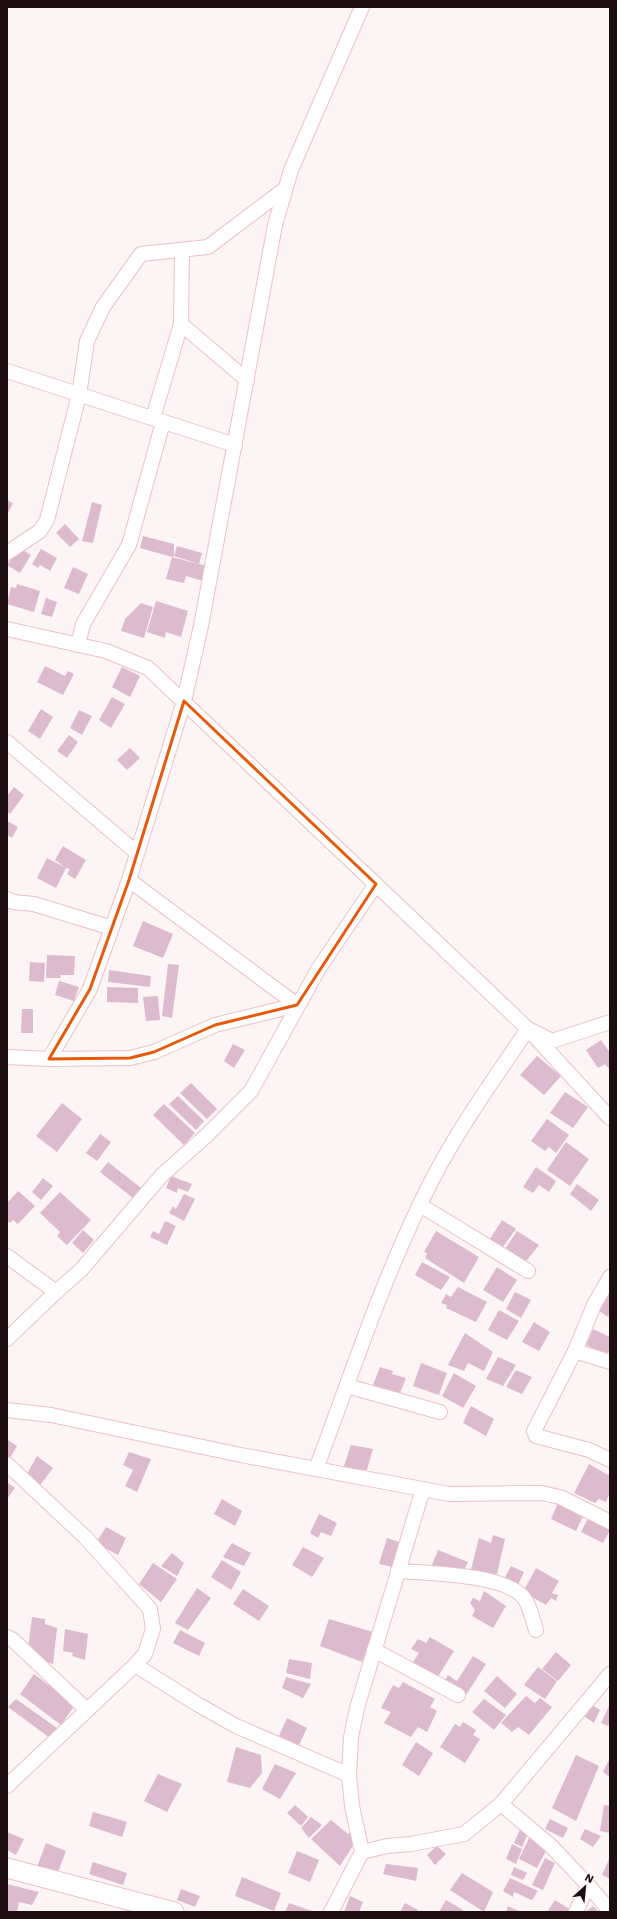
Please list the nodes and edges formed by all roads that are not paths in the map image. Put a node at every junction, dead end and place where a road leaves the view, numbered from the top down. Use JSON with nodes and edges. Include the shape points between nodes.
{"nodes":[{"id":1,"x":362,"y":7,"type":"edge"},
{"id":2,"x":285,"y":189,"type":"junction"},
{"id":3,"x":182,"y":250,"type":"junction"},
{"id":4,"x":181,"y":324,"type":"junction"},
{"id":5,"x":7,"y":371,"type":"edge"},
{"id":6,"x":247,"y":380,"type":"junction"},
{"id":7,"x":79,"y":395,"type":"junction"},
{"id":8,"x":158,"y":420,"type":"junction"},
{"id":9,"x":235,"y":445,"type":"junction"},
{"id":10,"x":7,"y":553,"type":"edge"},
{"id":11,"x":7,"y":630,"type":"edge"},
{"id":12,"x":78,"y":645,"type":"junction"},
{"id":13,"x":184,"y":701,"type":"junction"},
{"id":14,"x":7,"y":742,"type":"edge"},
{"id":15,"x":137,"y":853,"type":"junction"},
{"id":16,"x":129,"y":880,"type":"junction"},
{"id":17,"x":376,"y":884,"type":"junction"},
{"id":18,"x":7,"y":899,"type":"edge"},
{"id":19,"x":112,"y":928,"type":"junction"},
{"id":20,"x":297,"y":1005,"type":"junction"},
{"id":21,"x":610,"y":1022,"type":"edge"},
{"id":22,"x":528,"y":1029,"type":"junction"},
{"id":23,"x":7,"y":1057,"type":"edge"},
{"id":24,"x":49,"y":1059,"type":"junction"},
{"id":25,"x":610,"y":1118,"type":"edge"},
{"id":26,"x":420,"y":1205,"type":"junction"},
{"id":27,"x":7,"y":1256,"type":"edge"},
{"id":28,"x":528,"y":1271,"type":"dead end"},
{"id":29,"x":610,"y":1277,"type":"edge"},
{"id":30,"x":56,"y":1292,"type":"junction"},
{"id":31,"x":7,"y":1339,"type":"edge"},
{"id":32,"x":575,"y":1351,"type":"junction"},
{"id":33,"x":610,"y":1362,"type":"edge"},
{"id":34,"x":347,"y":1386,"type":"junction"},
{"id":35,"x":7,"y":1410,"type":"edge"},
{"id":36,"x":440,"y":1412,"type":"dead end"},
{"id":37,"x":610,"y":1460,"type":"edge"},
{"id":38,"x":7,"y":1464,"type":"edge"},
{"id":39,"x":316,"y":1469,"type":"junction"},
{"id":40,"x":423,"y":1489,"type":"junction"},
{"id":41,"x":610,"y":1522,"type":"edge"},
{"id":42,"x":398,"y":1571,"type":"junction"},
{"id":43,"x":536,"y":1630,"type":"dead end"},
{"id":44,"x":7,"y":1637,"type":"edge"},
{"id":45,"x":374,"y":1650,"type":"junction"},
{"id":46,"x":136,"y":1665,"type":"junction"},
{"id":47,"x":610,"y":1674,"type":"edge"},
{"id":48,"x":458,"y":1695,"type":"dead end"},
{"id":49,"x":87,"y":1710,"type":"junction"},
{"id":50,"x":349,"y":1775,"type":"junction"},
{"id":51,"x":7,"y":1786,"type":"edge"},
{"id":52,"x":501,"y":1804,"type":"junction"},
{"id":53,"x":362,"y":1852,"type":"junction"},
{"id":54,"x":7,"y":1868,"type":"edge"},
{"id":55,"x":588,"y":1885,"type":"junction"},
{"id":56,"x":610,"y":1911,"type":"edge"},
{"id":57,"x":174,"y":1912,"type":"edge"},
{"id":58,"x":331,"y":1912,"type":"edge"},
{"id":59,"x":576,"y":1912,"type":"edge"}],
"edges":[{"from":1,"to":2,"type":"street"},
{"from":2,"to":3,"type":"street","via":[[208,247]]},
{"from":2,"to":6,"type":"street","via":[[275,225]]},
{"from":3,"to":4,"type":"street"},
{"from":3,"to":7,"type":"street","via":[[141,254],[103,307],[88,341]]},
{"from":4,"to":6,"type":"street"},
{"from":4,"to":8,"type":"street"},
{"from":5,"to":7,"type":"street"},
{"from":6,"to":9,"type":"street"},
{"from":7,"to":8,"type":"street"},
{"from":7,"to":10,"type":"street","via":[[47,520],[40,531]]},
{"from":8,"to":9,"type":"street"},
{"from":8,"to":12,"type":"street","via":[[129,545],[90,612]]},
{"from":9,"to":13,"type":"street","via":[[201,626]]},
{"from":11,"to":12,"type":"street"},
{"from":12,"to":13,"type":"street","via":[[106,652],[148,668]]},
{"from":13,"to":15,"type":"street"},
{"from":13,"to":17,"type":"street"},
{"from":14,"to":15,"type":"street"},
{"from":15,"to":16,"type":"street"},
{"from":16,"to":19,"type":"street"},
{"from":16,"to":20,"type":"street"},
{"from":17,"to":20,"type":"street"},
{"from":17,"to":22,"type":"street"},
{"from":18,"to":19,"type":"street","via":[[34,904]]},
{"from":19,"to":24,"type":"street","via":[[90,989]]},
{"from":20,"to":24,"type":"street","via":[[215,1024],[154,1052],[130,1058]]},
{"from":20,"to":30,"type":"street","via":[[251,1091],[162,1175],[82,1270]]},
{"from":21,"to":22,"type":"street","via":[[552,1041]]},
{"from":22,"to":25,"type":"street"},
{"from":22,"to":26,"type":"street","via":[[455,1139]]},
{"from":23,"to":24,"type":"street"},
{"from":26,"to":28,"type":"street"},
{"from":26,"to":34,"type":"street","via":[[392,1264]]},
{"from":27,"to":30,"type":"street"},
{"from":29,"to":32,"type":"street","via":[[594,1305]]},
{"from":30,"to":31,"type":"street"},
{"from":32,"to":33,"type":"street"},
{"from":32,"to":37,"type":"street","via":[[534,1434],[589,1450]]},
{"from":34,"to":36,"type":"street"},
{"from":34,"to":39,"type":"street"},
{"from":35,"to":39,"type":"street","via":[[51,1415]]},
{"from":38,"to":46,"type":"street","via":[[85,1537],[150,1609],[152,1629],[145,1654]]},
{"from":39,"to":40,"type":"street"},
{"from":40,"to":41,"type":"street","via":[[449,1494],[541,1493],[560,1497]]},
{"from":40,"to":42,"type":"street"},
{"from":42,"to":43,"type":"street","via":[[474,1577],[512,1589],[526,1600]]},
{"from":42,"to":45,"type":"street"},
{"from":44,"to":49,"type":"street"},
{"from":45,"to":48,"type":"street"},
{"from":45,"to":50,"type":"street","via":[[351,1736]]},
{"from":46,"to":49,"type":"street"},
{"from":46,"to":50,"type":"street","via":[[236,1726]]},
{"from":47,"to":52,"type":"street"},
{"from":49,"to":51,"type":"street"},
{"from":50,"to":53,"type":"street","via":[[352,1806]]},
{"from":52,"to":53,"type":"street","via":[[464,1834]]},
{"from":52,"to":55,"type":"street","via":[[551,1846]]},
{"from":53,"to":58,"type":"street"},
{"from":54,"to":57,"type":"street"},
{"from":55,"to":56,"type":"street"},
{"from":55,"to":59,"type":"street"}]}
